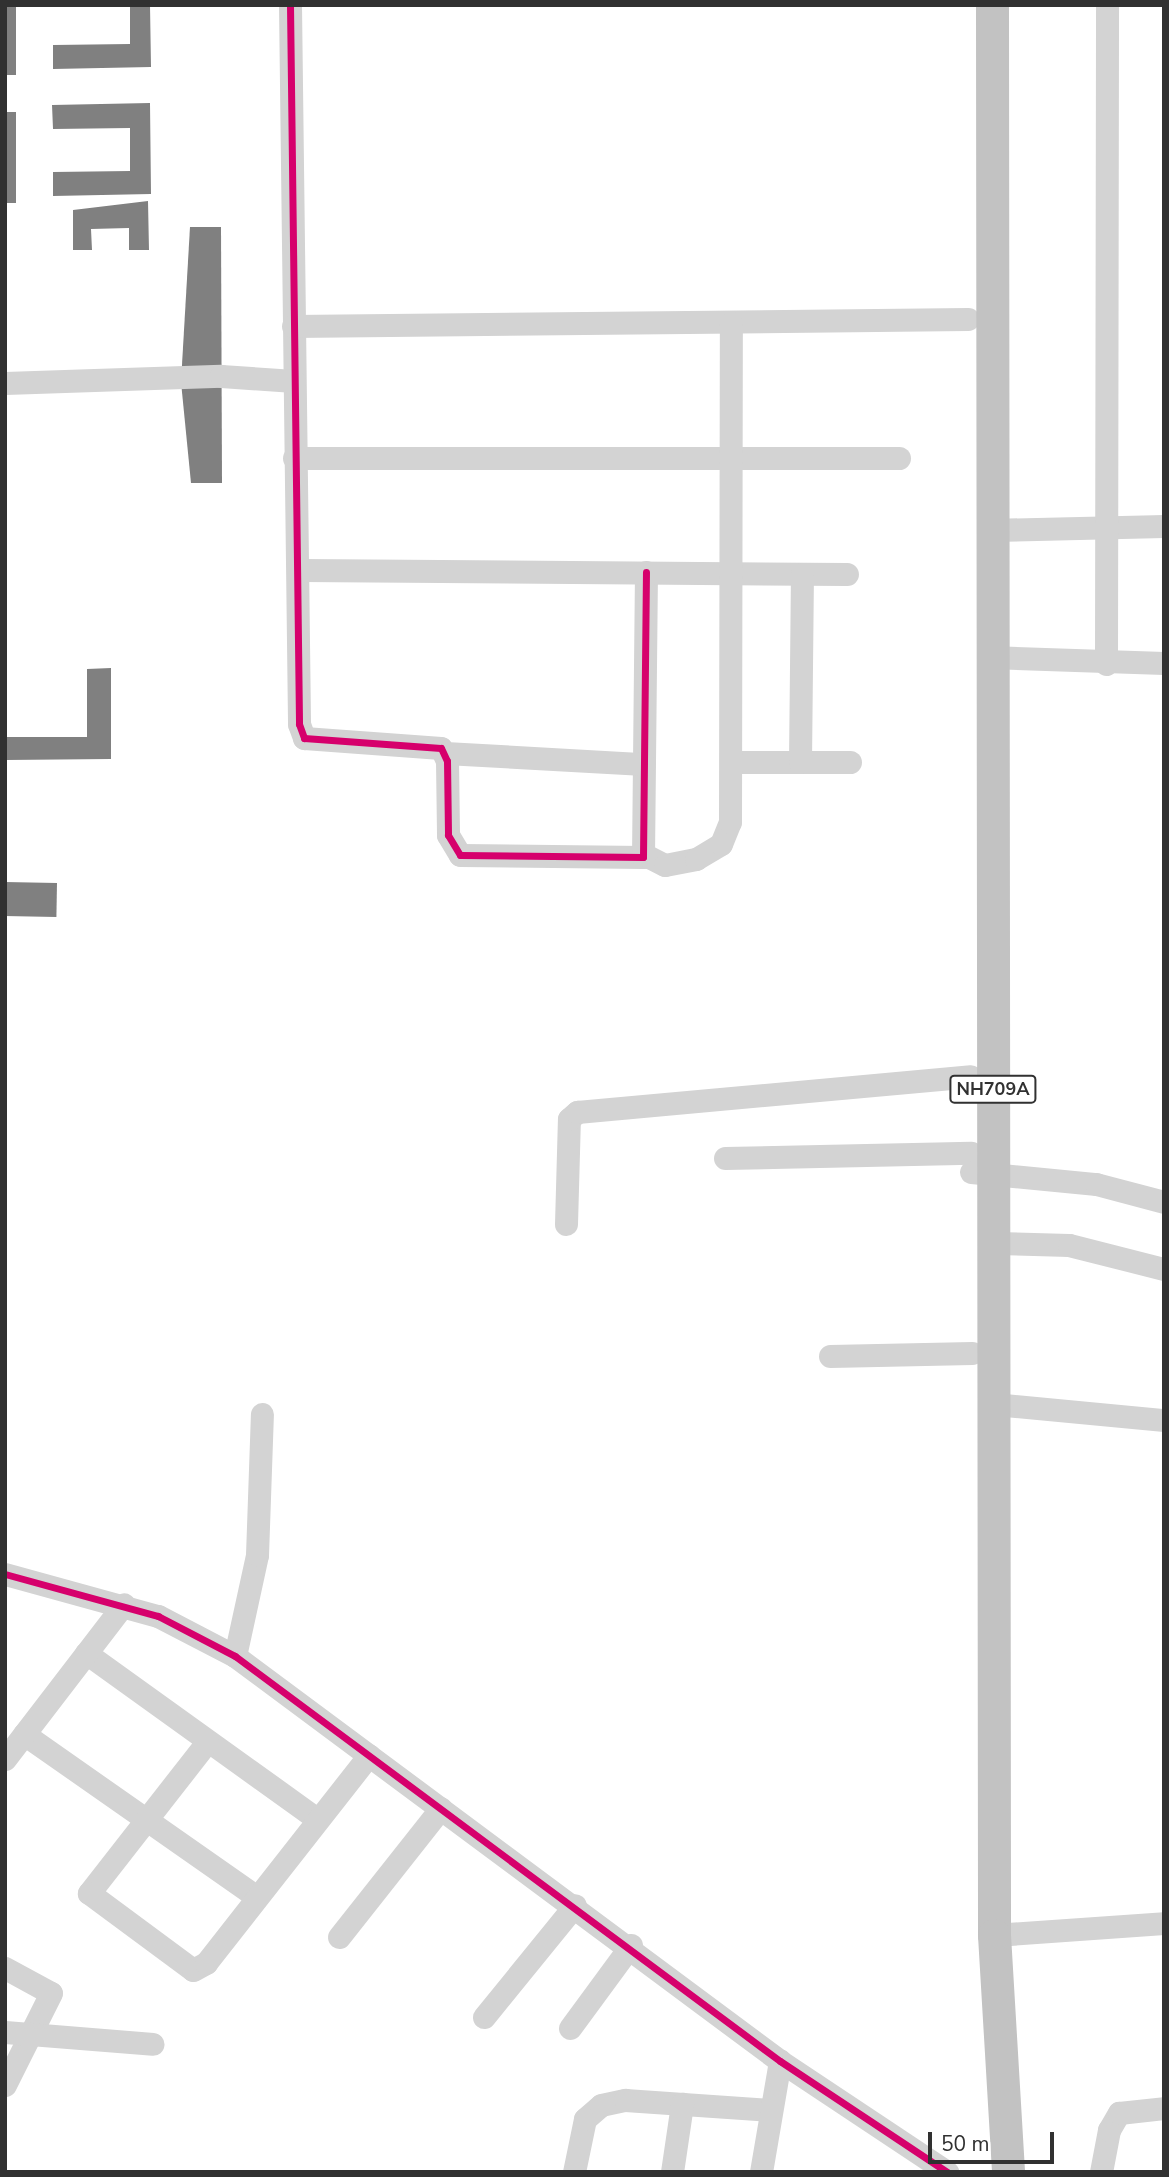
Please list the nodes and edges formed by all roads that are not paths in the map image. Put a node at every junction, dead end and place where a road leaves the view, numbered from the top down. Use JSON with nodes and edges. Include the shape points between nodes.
{"nodes":[{"id":1,"x":290,"y":5,"type":"edge"},
{"id":2,"x":969,"y":5,"type":"edge"},
{"id":3,"x":992,"y":5,"type":"edge"},
{"id":4,"x":1107,"y":5,"type":"edge"},
{"id":5,"x":968,"y":319,"type":"junction"},
{"id":6,"x":731,"y":323,"type":"junction"},
{"id":7,"x":293,"y":326,"type":"junction"},
{"id":8,"x":294,"y":382,"type":"junction"},
{"id":9,"x":5,"y":383,"type":"edge"},
{"id":10,"x":294,"y":458,"type":"junction"},
{"id":11,"x":729,"y":458,"type":"junction"},
{"id":12,"x":899,"y":458,"type":"dead end"},
{"id":13,"x":1164,"y":526,"type":"edge"},
{"id":14,"x":1105,"y":527,"type":"junction"},
{"id":15,"x":990,"y":530,"type":"junction"},
{"id":16,"x":301,"y":570,"type":"junction"},
{"id":17,"x":646,"y":572,"type":"junction"},
{"id":18,"x":729,"y":573,"type":"junction"},
{"id":19,"x":803,"y":574,"type":"junction"},
{"id":20,"x":847,"y":574,"type":"dead end"},
{"id":21,"x":990,"y":657,"type":"junction"},
{"id":22,"x":1164,"y":663,"type":"edge"},
{"id":23,"x":1106,"y":664,"type":"junction"},
{"id":24,"x":445,"y":752,"type":"junction"},
{"id":25,"x":733,"y":762,"type":"junction"},
{"id":26,"x":800,"y":762,"type":"junction"},
{"id":27,"x":850,"y":762,"type":"dead end"},
{"id":28,"x":644,"y":764,"type":"junction"},
{"id":29,"x":645,"y":855,"type":"junction"},
{"id":30,"x":970,"y":1076,"type":"junction"},
{"id":31,"x":725,"y":1158,"type":"dead end"},
{"id":32,"x":979,"y":1167,"type":"junction"},
{"id":33,"x":1164,"y":1202,"type":"edge"},
{"id":34,"x":566,"y":1224,"type":"dead end"},
{"id":35,"x":994,"y":1243,"type":"junction"},
{"id":36,"x":1164,"y":1269,"type":"edge"},
{"id":37,"x":972,"y":1353,"type":"junction"},
{"id":38,"x":830,"y":1356,"type":"dead end"},
{"id":39,"x":994,"y":1404,"type":"junction"},
{"id":40,"x":262,"y":1414,"type":"dead end"},
{"id":41,"x":1164,"y":1420,"type":"edge"},
{"id":42,"x":5,"y":1574,"type":"edge"},
{"id":43,"x":124,"y":1604,"type":"junction"},
{"id":44,"x":86,"y":1653,"type":"junction"},
{"id":45,"x":235,"y":1656,"type":"junction"},
{"id":46,"x":24,"y":1734,"type":"junction"},
{"id":47,"x":207,"y":1742,"type":"junction"},
{"id":48,"x":369,"y":1755,"type":"junction"},
{"id":49,"x":5,"y":1759,"type":"edge"},
{"id":50,"x":441,"y":1808,"type":"junction"},
{"id":51,"x":143,"y":1818,"type":"junction"},
{"id":52,"x":317,"y":1819,"type":"junction"},
{"id":53,"x":257,"y":1897,"type":"junction"},
{"id":54,"x":575,"y":1905,"type":"junction"},
{"id":55,"x":1164,"y":1923,"type":"edge"},
{"id":56,"x":994,"y":1935,"type":"junction"},
{"id":57,"x":339,"y":1937,"type":"dead end"},
{"id":58,"x":631,"y":1945,"type":"junction"},
{"id":59,"x":5,"y":1968,"type":"edge"},
{"id":60,"x":484,"y":2017,"type":"dead end"},
{"id":61,"x":570,"y":2028,"type":"dead end"},
{"id":62,"x":5,"y":2032,"type":"edge"},
{"id":63,"x":32,"y":2038,"type":"junction"},
{"id":64,"x":153,"y":2044,"type":"dead end"},
{"id":65,"x":780,"y":2061,"type":"junction"},
{"id":66,"x":5,"y":2085,"type":"edge"},
{"id":67,"x":682,"y":2105,"type":"junction"},
{"id":68,"x":1164,"y":2108,"type":"edge"},
{"id":69,"x":771,"y":2110,"type":"junction"},
{"id":70,"x":574,"y":2172,"type":"edge"},
{"id":71,"x":672,"y":2172,"type":"edge"},
{"id":72,"x":761,"y":2172,"type":"edge"},
{"id":73,"x":947,"y":2172,"type":"edge"},
{"id":74,"x":986,"y":2172,"type":"edge"},
{"id":75,"x":1008,"y":2172,"type":"edge"},
{"id":76,"x":1101,"y":2172,"type":"edge"}],
"edges":[{"from":1,"to":7,"type":"street"},
{"from":2,"to":5,"type":"highway","number":"NH709A"},
{"from":3,"to":15,"type":"highway","number":"NH709A"},
{"from":4,"to":14,"type":"street"},
{"from":5,"to":6,"type":"street"},
{"from":5,"to":30,"type":"highway","number":"NH709A"},
{"from":6,"to":7,"type":"street"},
{"from":6,"to":11,"type":"street"},
{"from":7,"to":8,"type":"street"},
{"from":8,"to":9,"type":"street","via":[[221,376]]},
{"from":8,"to":10,"type":"street"},
{"from":10,"to":11,"type":"street"},
{"from":10,"to":16,"type":"street"},
{"from":11,"to":12,"type":"street"},
{"from":11,"to":18,"type":"street"},
{"from":13,"to":14,"type":"street"},
{"from":14,"to":15,"type":"street"},
{"from":14,"to":23,"type":"street"},
{"from":15,"to":21,"type":"highway","number":"NH709A"},
{"from":16,"to":17,"type":"street"},
{"from":16,"to":24,"type":"street","via":[[299,724],[304,738],[425,743]]},
{"from":17,"to":18,"type":"street"},
{"from":17,"to":28,"type":"street"},
{"from":18,"to":19,"type":"street"},
{"from":18,"to":25,"type":"street"},
{"from":19,"to":20,"type":"street"},
{"from":19,"to":26,"type":"street"},
{"from":21,"to":23,"type":"street"},
{"from":21,"to":32,"type":"highway","number":"NH709A"},
{"from":22,"to":23,"type":"street"},
{"from":24,"to":28,"type":"street"},
{"from":24,"to":29,"type":"street","via":[[448,835],[460,855]]},
{"from":25,"to":26,"type":"street"},
{"from":25,"to":29,"type":"street","via":[[730,822],[721,844],[677,864],[656,863]]},
{"from":26,"to":27,"type":"street"},
{"from":28,"to":29,"type":"street"},
{"from":30,"to":32,"type":"highway","number":"NH709A"},
{"from":30,"to":34,"type":"street","via":[[577,1112],[569,1119]]},
{"from":31,"to":32,"type":"street"},
{"from":32,"to":33,"type":"street","via":[[1096,1184]]},
{"from":32,"to":35,"type":"highway","number":"NH709A"},
{"from":32,"to":37,"type":"highway","number":"NH709A"},
{"from":35,"to":36,"type":"street","via":[[1069,1245]]},
{"from":35,"to":39,"type":"highway","number":"NH709A"},
{"from":37,"to":38,"type":"street"},
{"from":37,"to":74,"type":"highway","number":"NH709A","via":[[971,1935]]},
{"from":39,"to":41,"type":"street","via":[[1104,1409]]},
{"from":39,"to":56,"type":"highway","number":"NH709A"},
{"from":40,"to":45,"type":"street","via":[[257,1555]]},
{"from":42,"to":43,"type":"street"},
{"from":43,"to":44,"type":"street"},
{"from":43,"to":45,"type":"street"},
{"from":44,"to":46,"type":"street"},
{"from":44,"to":47,"type":"street"},
{"from":45,"to":48,"type":"street"},
{"from":46,"to":49,"type":"street"},
{"from":46,"to":51,"type":"street"},
{"from":47,"to":51,"type":"street"},
{"from":47,"to":52,"type":"street"},
{"from":48,"to":50,"type":"street"},
{"from":48,"to":52,"type":"street"},
{"from":50,"to":54,"type":"street"},
{"from":50,"to":57,"type":"street"},
{"from":51,"to":53,"type":"street"},
{"from":51,"to":53,"type":"street","via":[[90,1888],[89,1898],[173,1961],[193,1970],[206,1963]]},
{"from":52,"to":53,"type":"street"},
{"from":54,"to":58,"type":"street"},
{"from":54,"to":60,"type":"street"},
{"from":55,"to":56,"type":"street"},
{"from":56,"to":75,"type":"highway","number":"NH709A"},
{"from":58,"to":61,"type":"street"},
{"from":58,"to":65,"type":"street"},
{"from":59,"to":63,"type":"street","via":[[50,1989]]},
{"from":62,"to":63,"type":"street"},
{"from":63,"to":64,"type":"street"},
{"from":63,"to":66,"type":"street"},
{"from":65,"to":69,"type":"street"},
{"from":65,"to":73,"type":"street"},
{"from":67,"to":69,"type":"street"},
{"from":67,"to":70,"type":"street","via":[[616,2101],[592,2110],[582,2127]]},
{"from":67,"to":71,"type":"street"},
{"from":68,"to":76,"type":"street","via":[[1119,2113],[1108,2130]]},
{"from":69,"to":72,"type":"street"}]}
